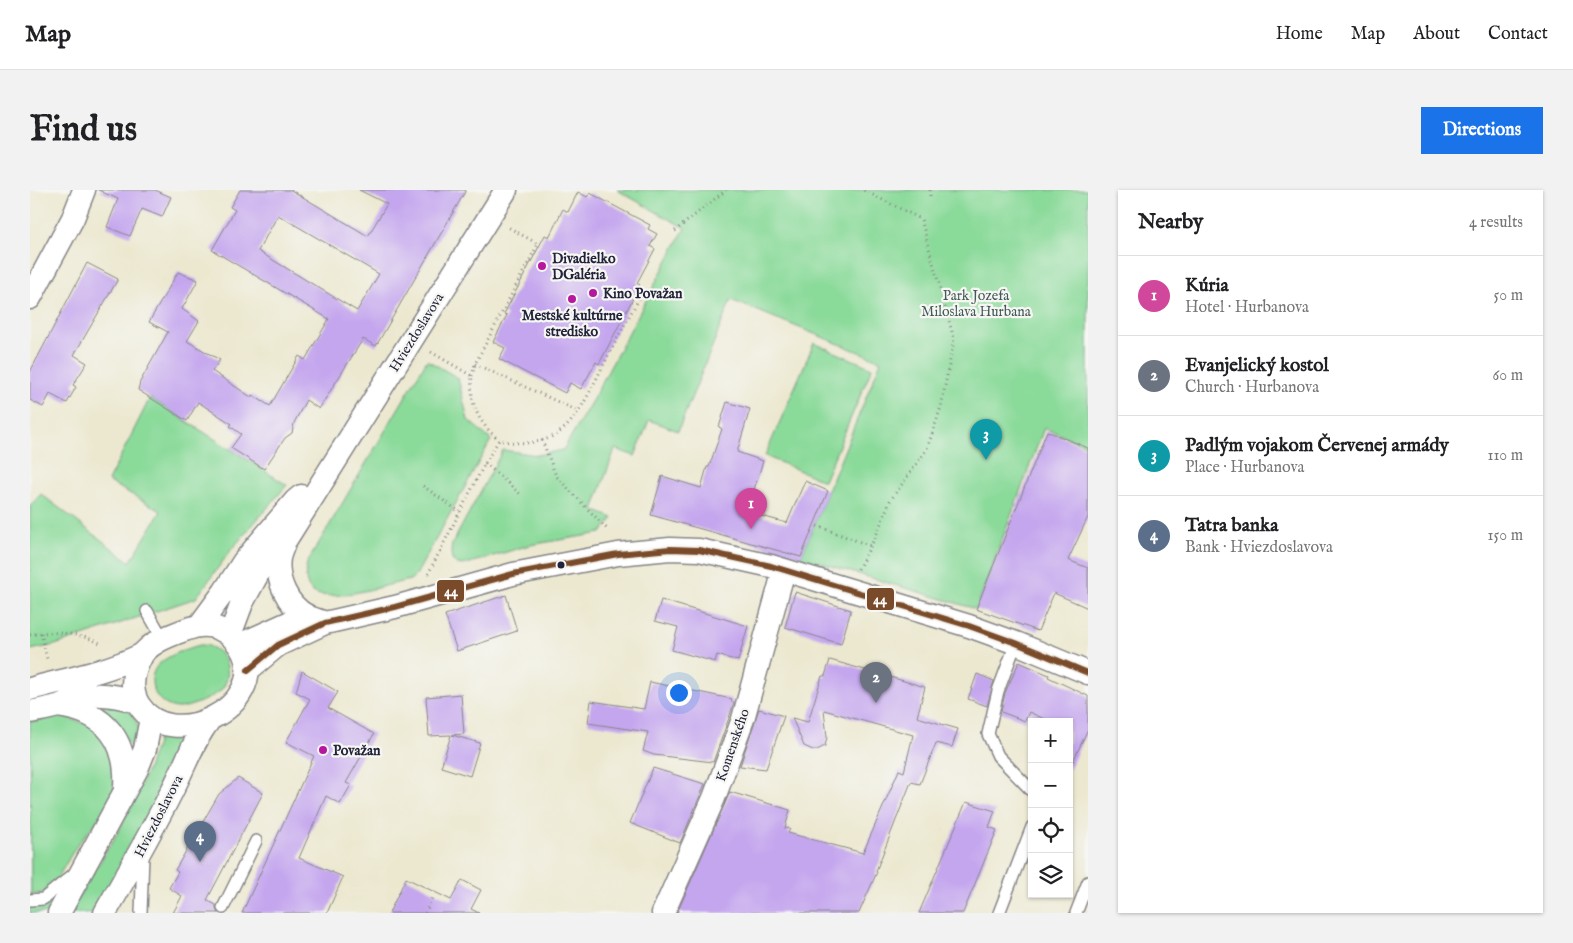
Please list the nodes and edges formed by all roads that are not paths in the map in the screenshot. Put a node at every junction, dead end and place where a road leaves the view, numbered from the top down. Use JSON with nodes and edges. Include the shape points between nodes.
{"nodes":[{"id":1,"x":84,"y":190,"type":"edge"},
{"id":2,"x":506,"y":190,"type":"edge"},
{"id":3,"x":30,"y":298,"type":"edge"},
{"id":4,"x":326,"y":474,"type":"junction"},
{"id":5,"x":285,"y":541,"type":"junction"},
{"id":6,"x":784,"y":570,"type":"junction"},
{"id":7,"x":147,"y":611,"type":"dead end"},
{"id":8,"x":316,"y":619,"type":"junction"},
{"id":9,"x":199,"y":626,"type":"junction"},
{"id":10,"x":163,"y":639,"type":"junction"},
{"id":11,"x":235,"y":640,"type":"junction"},
{"id":12,"x":1016,"y":643,"type":"junction"},
{"id":13,"x":142,"y":655,"type":"junction"},
{"id":14,"x":248,"y":670,"type":"junction"},
{"id":15,"x":1088,"y":673,"type":"edge"},
{"id":16,"x":30,"y":689,"type":"edge"},
{"id":17,"x":58,"y":706,"type":"junction"},
{"id":18,"x":144,"y":710,"type":"junction"},
{"id":19,"x":30,"y":712,"type":"edge"},
{"id":20,"x":210,"y":719,"type":"junction"},
{"id":21,"x":1028,"y":787,"type":"edge"},
{"id":22,"x":125,"y":793,"type":"junction"},
{"id":23,"x":1028,"y":837,"type":"edge"},
{"id":24,"x":256,"y":841,"type":"dead end"},
{"id":25,"x":144,"y":847,"type":"junction"},
{"id":26,"x":85,"y":865,"type":"junction"},
{"id":27,"x":1088,"y":882,"type":"edge"},
{"id":28,"x":30,"y":900,"type":"edge"},
{"id":29,"x":224,"y":908,"type":"dead end"},
{"id":30,"x":59,"y":913,"type":"edge"},
{"id":31,"x":105,"y":913,"type":"edge"},
{"id":32,"x":141,"y":913,"type":"edge"},
{"id":33,"x":663,"y":913,"type":"edge"},
{"id":34,"x":999,"y":913,"type":"edge"},
{"id":35,"x":1076,"y":913,"type":"edge"}],
"edges":[{"from":1,"to":3,"type":"street","via":[[73,218]]},
{"from":2,"to":4,"type":"street","name":"Hviezdoslavova"},
{"from":4,"to":5,"type":"street","name":"Hviezdoslavova"},
{"from":4,"to":9,"type":"street","name":"Hviezdoslavova","via":[[295,501],[244,561]]},
{"from":5,"to":8,"type":"street","via":[[279,558],[284,592],[293,605]]},
{"from":5,"to":11,"type":"street","name":"Hviezdoslavova","via":[[261,568],[242,603]]},
{"from":6,"to":8,"type":"street","via":[[699,550],[618,554],[513,574],[395,607]]},
{"from":6,"to":12,"type":"street"},
{"from":6,"to":33,"type":"street","name":"Komenského","via":[[743,719],[714,798]]},
{"from":7,"to":10,"type":"lane"},
{"from":8,"to":11,"type":"street"},
{"from":8,"to":14,"type":"street"},
{"from":9,"to":10,"type":"street"},
{"from":9,"to":11,"type":"street","via":[[220,629]]},
{"from":10,"to":13,"type":"street","via":[[152,644]]},
{"from":11,"to":14,"type":"street","via":[[245,656]]},
{"from":12,"to":15,"type":"street"},
{"from":12,"to":21,"type":"lane","via":[[998,691],[988,734],[998,756]]},
{"from":13,"to":16,"type":"street","via":[[92,673]]},
{"from":13,"to":18,"type":"street","via":[[132,679],[134,692]]},
{"from":14,"to":20,"type":"street","via":[[246,684],[239,697]]},
{"from":17,"to":18,"type":"street","via":[[74,698],[112,695],[125,697]]},
{"from":17,"to":19,"type":"street"},
{"from":17,"to":22,"type":"street","via":[[88,713],[112,732],[124,760]]},
{"from":18,"to":20,"type":"street","via":[[162,724],[172,726]]},
{"from":18,"to":22,"type":"street","via":[[145,750]]},
{"from":20,"to":25,"type":"street","name":"Hviezdoslavova","via":[[199,734]]},
{"from":22,"to":26,"type":"street"},
{"from":23,"to":34,"type":"lane"},
{"from":24,"to":29,"type":"lane"},
{"from":25,"to":31,"type":"street","name":"Hviezdoslavova"},
{"from":25,"to":32,"type":"lane"},
{"from":26,"to":28,"type":"lane","via":[[43,899]]},
{"from":26,"to":30,"type":"street"},
{"from":27,"to":35,"type":"lane"}]}
